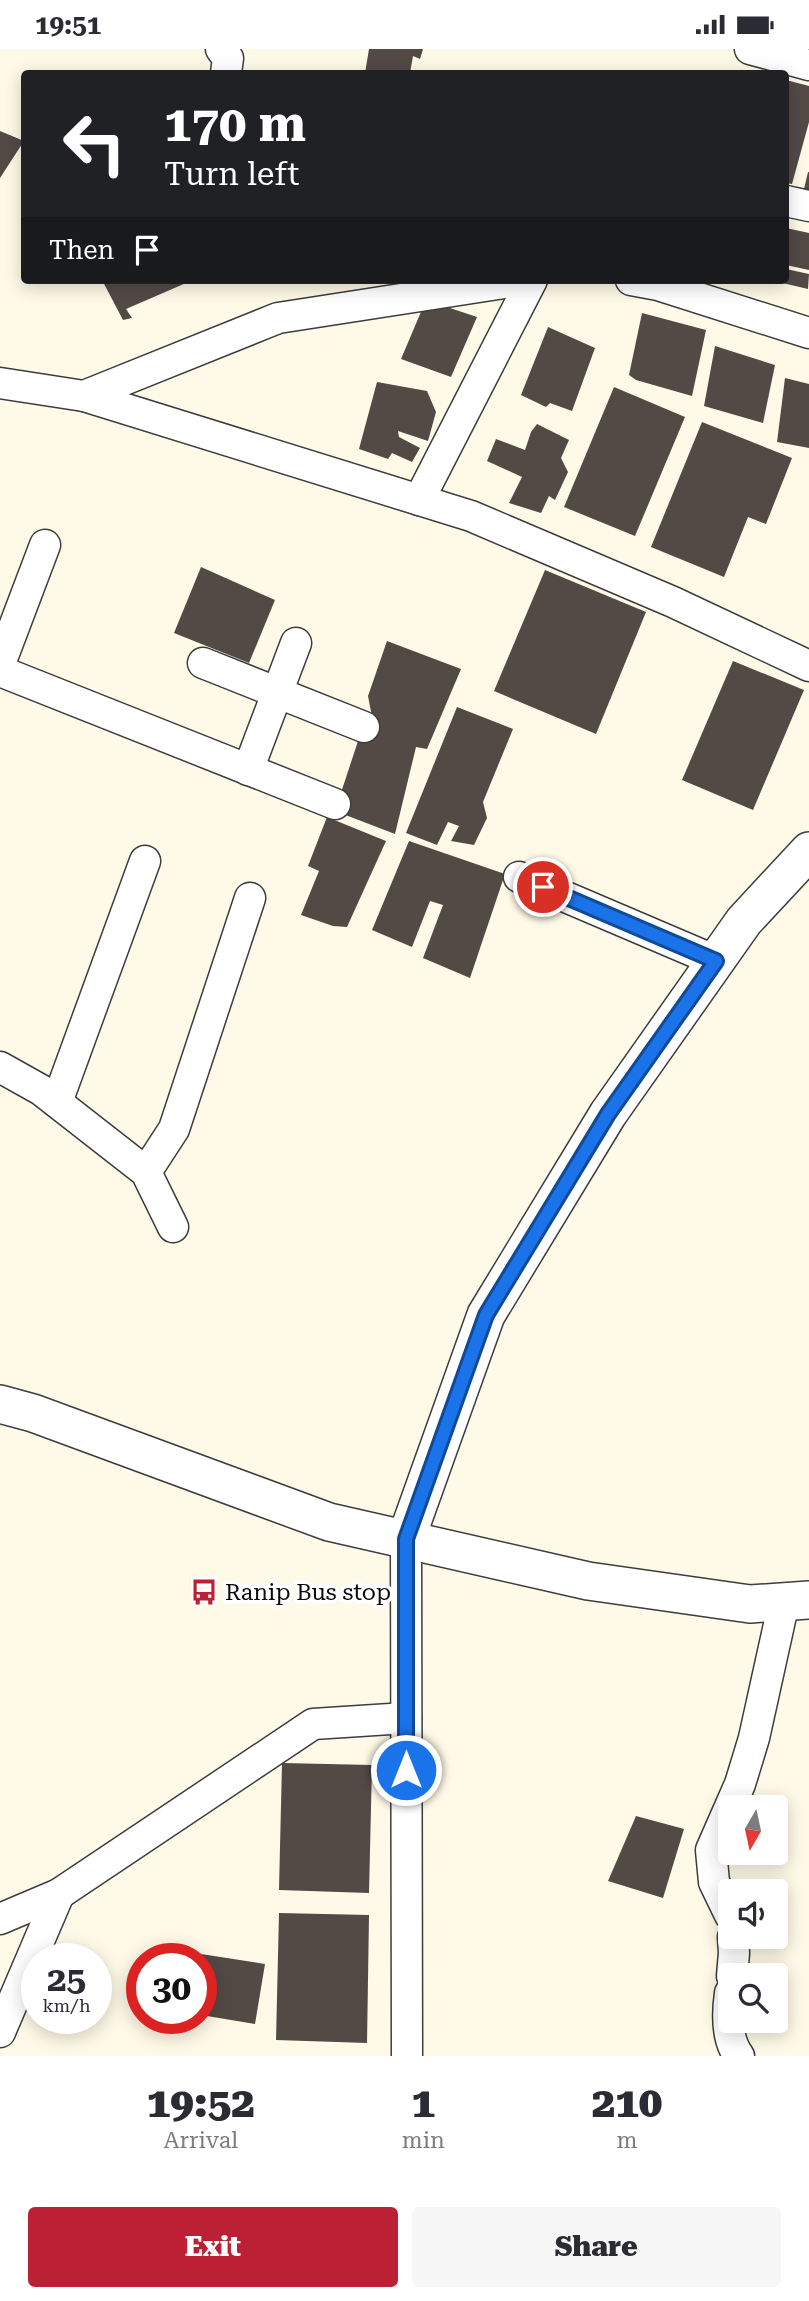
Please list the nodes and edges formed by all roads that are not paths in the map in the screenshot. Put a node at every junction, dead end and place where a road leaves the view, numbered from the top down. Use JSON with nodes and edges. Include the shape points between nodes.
{"nodes":[{"id":1,"x":221,"y":49,"type":"edge"},
{"id":2,"x":751,"y":49,"type":"edge"},
{"id":3,"x":809,"y":65,"type":"edge"},
{"id":4,"x":226,"y":70,"type":"edge"},
{"id":5,"x":789,"y":202,"type":"edge"},
{"id":6,"x":809,"y":207,"type":"edge"},
{"id":7,"x":498,"y":284,"type":"edge"},
{"id":8,"x":530,"y":284,"type":"edge"},
{"id":9,"x":652,"y":284,"type":"edge"},
{"id":10,"x":809,"y":333,"type":"edge"},
{"id":11,"x":0,"y":383,"type":"edge"},
{"id":12,"x":84,"y":396,"type":"junction"},
{"id":13,"x":419,"y":500,"type":"junction"},
{"id":14,"x":45,"y":545,"type":"dead end"},
{"id":15,"x":296,"y":643,"type":"dead end"},
{"id":16,"x":204,"y":663,"type":"dead end"},
{"id":17,"x":0,"y":664,"type":"edge"},
{"id":18,"x":809,"y":666,"type":"edge"},
{"id":19,"x":0,"y":671,"type":"edge"},
{"id":20,"x":277,"y":692,"type":"junction"},
{"id":21,"x":364,"y":727,"type":"dead end"},
{"id":22,"x":248,"y":770,"type":"junction"},
{"id":23,"x":335,"y":804,"type":"dead end"},
{"id":24,"x":809,"y":851,"type":"edge"},
{"id":25,"x":145,"y":861,"type":"dead end"},
{"id":26,"x":519,"y":877,"type":"dead end"},
{"id":27,"x":250,"y":898,"type":"dead end"},
{"id":28,"x":716,"y":961,"type":"junction"},
{"id":29,"x":0,"y":1067,"type":"edge"},
{"id":30,"x":57,"y":1102,"type":"junction"},
{"id":31,"x":146,"y":1171,"type":"junction"},
{"id":32,"x":173,"y":1227,"type":"dead end"},
{"id":33,"x":0,"y":1404,"type":"edge"},
{"id":34,"x":406,"y":1539,"type":"junction"},
{"id":35,"x":797,"y":1601,"type":"edge"},
{"id":36,"x":406,"y":1718,"type":"junction"},
{"id":37,"x":718,"y":1890,"type":"edge"},
{"id":38,"x":59,"y":1895,"type":"junction"},
{"id":39,"x":0,"y":1919,"type":"edge"},
{"id":40,"x":0,"y":2032,"type":"edge"},
{"id":41,"x":730,"y":2033,"type":"edge"},
{"id":42,"x":407,"y":2056,"type":"edge"},
{"id":43,"x":739,"y":2056,"type":"edge"}],
"edges":[{"from":1,"to":4,"type":"street","via":[[228,58]]},
{"from":2,"to":3,"type":"street"},
{"from":5,"to":6,"type":"street"},
{"from":7,"to":12,"type":"street","via":[[278,318]]},
{"from":8,"to":13,"type":"street"},
{"from":9,"to":10,"type":"street"},
{"from":11,"to":12,"type":"street"},
{"from":12,"to":13,"type":"street"},
{"from":13,"to":18,"type":"street","via":[[471,516],[648,591]]},
{"from":14,"to":17,"type":"street"},
{"from":15,"to":20,"type":"street"},
{"from":16,"to":20,"type":"street"},
{"from":19,"to":22,"type":"street"},
{"from":20,"to":21,"type":"street"},
{"from":20,"to":22,"type":"street"},
{"from":22,"to":23,"type":"street"},
{"from":24,"to":28,"type":"street","via":[[744,921]]},
{"from":25,"to":30,"type":"street"},
{"from":26,"to":28,"type":"street"},
{"from":27,"to":31,"type":"street","via":[[174,1129]]},
{"from":28,"to":34,"type":"street","via":[[608,1114],[486,1315]]},
{"from":29,"to":30,"type":"street"},
{"from":30,"to":31,"type":"street"},
{"from":31,"to":32,"type":"street"},
{"from":33,"to":34,"type":"street","via":[[329,1522]]},
{"from":34,"to":35,"type":"street","via":[[588,1581],[750,1604]]},
{"from":34,"to":36,"type":"street"},
{"from":35,"to":37,"type":"street","via":[[740,1784],[711,1850]]},
{"from":36,"to":38,"type":"street","via":[[313,1724]]},
{"from":36,"to":42,"type":"street"},
{"from":38,"to":39,"type":"street"},
{"from":38,"to":40,"type":"street"},
{"from":41,"to":43,"type":"street","via":[[731,2046]]}]}
